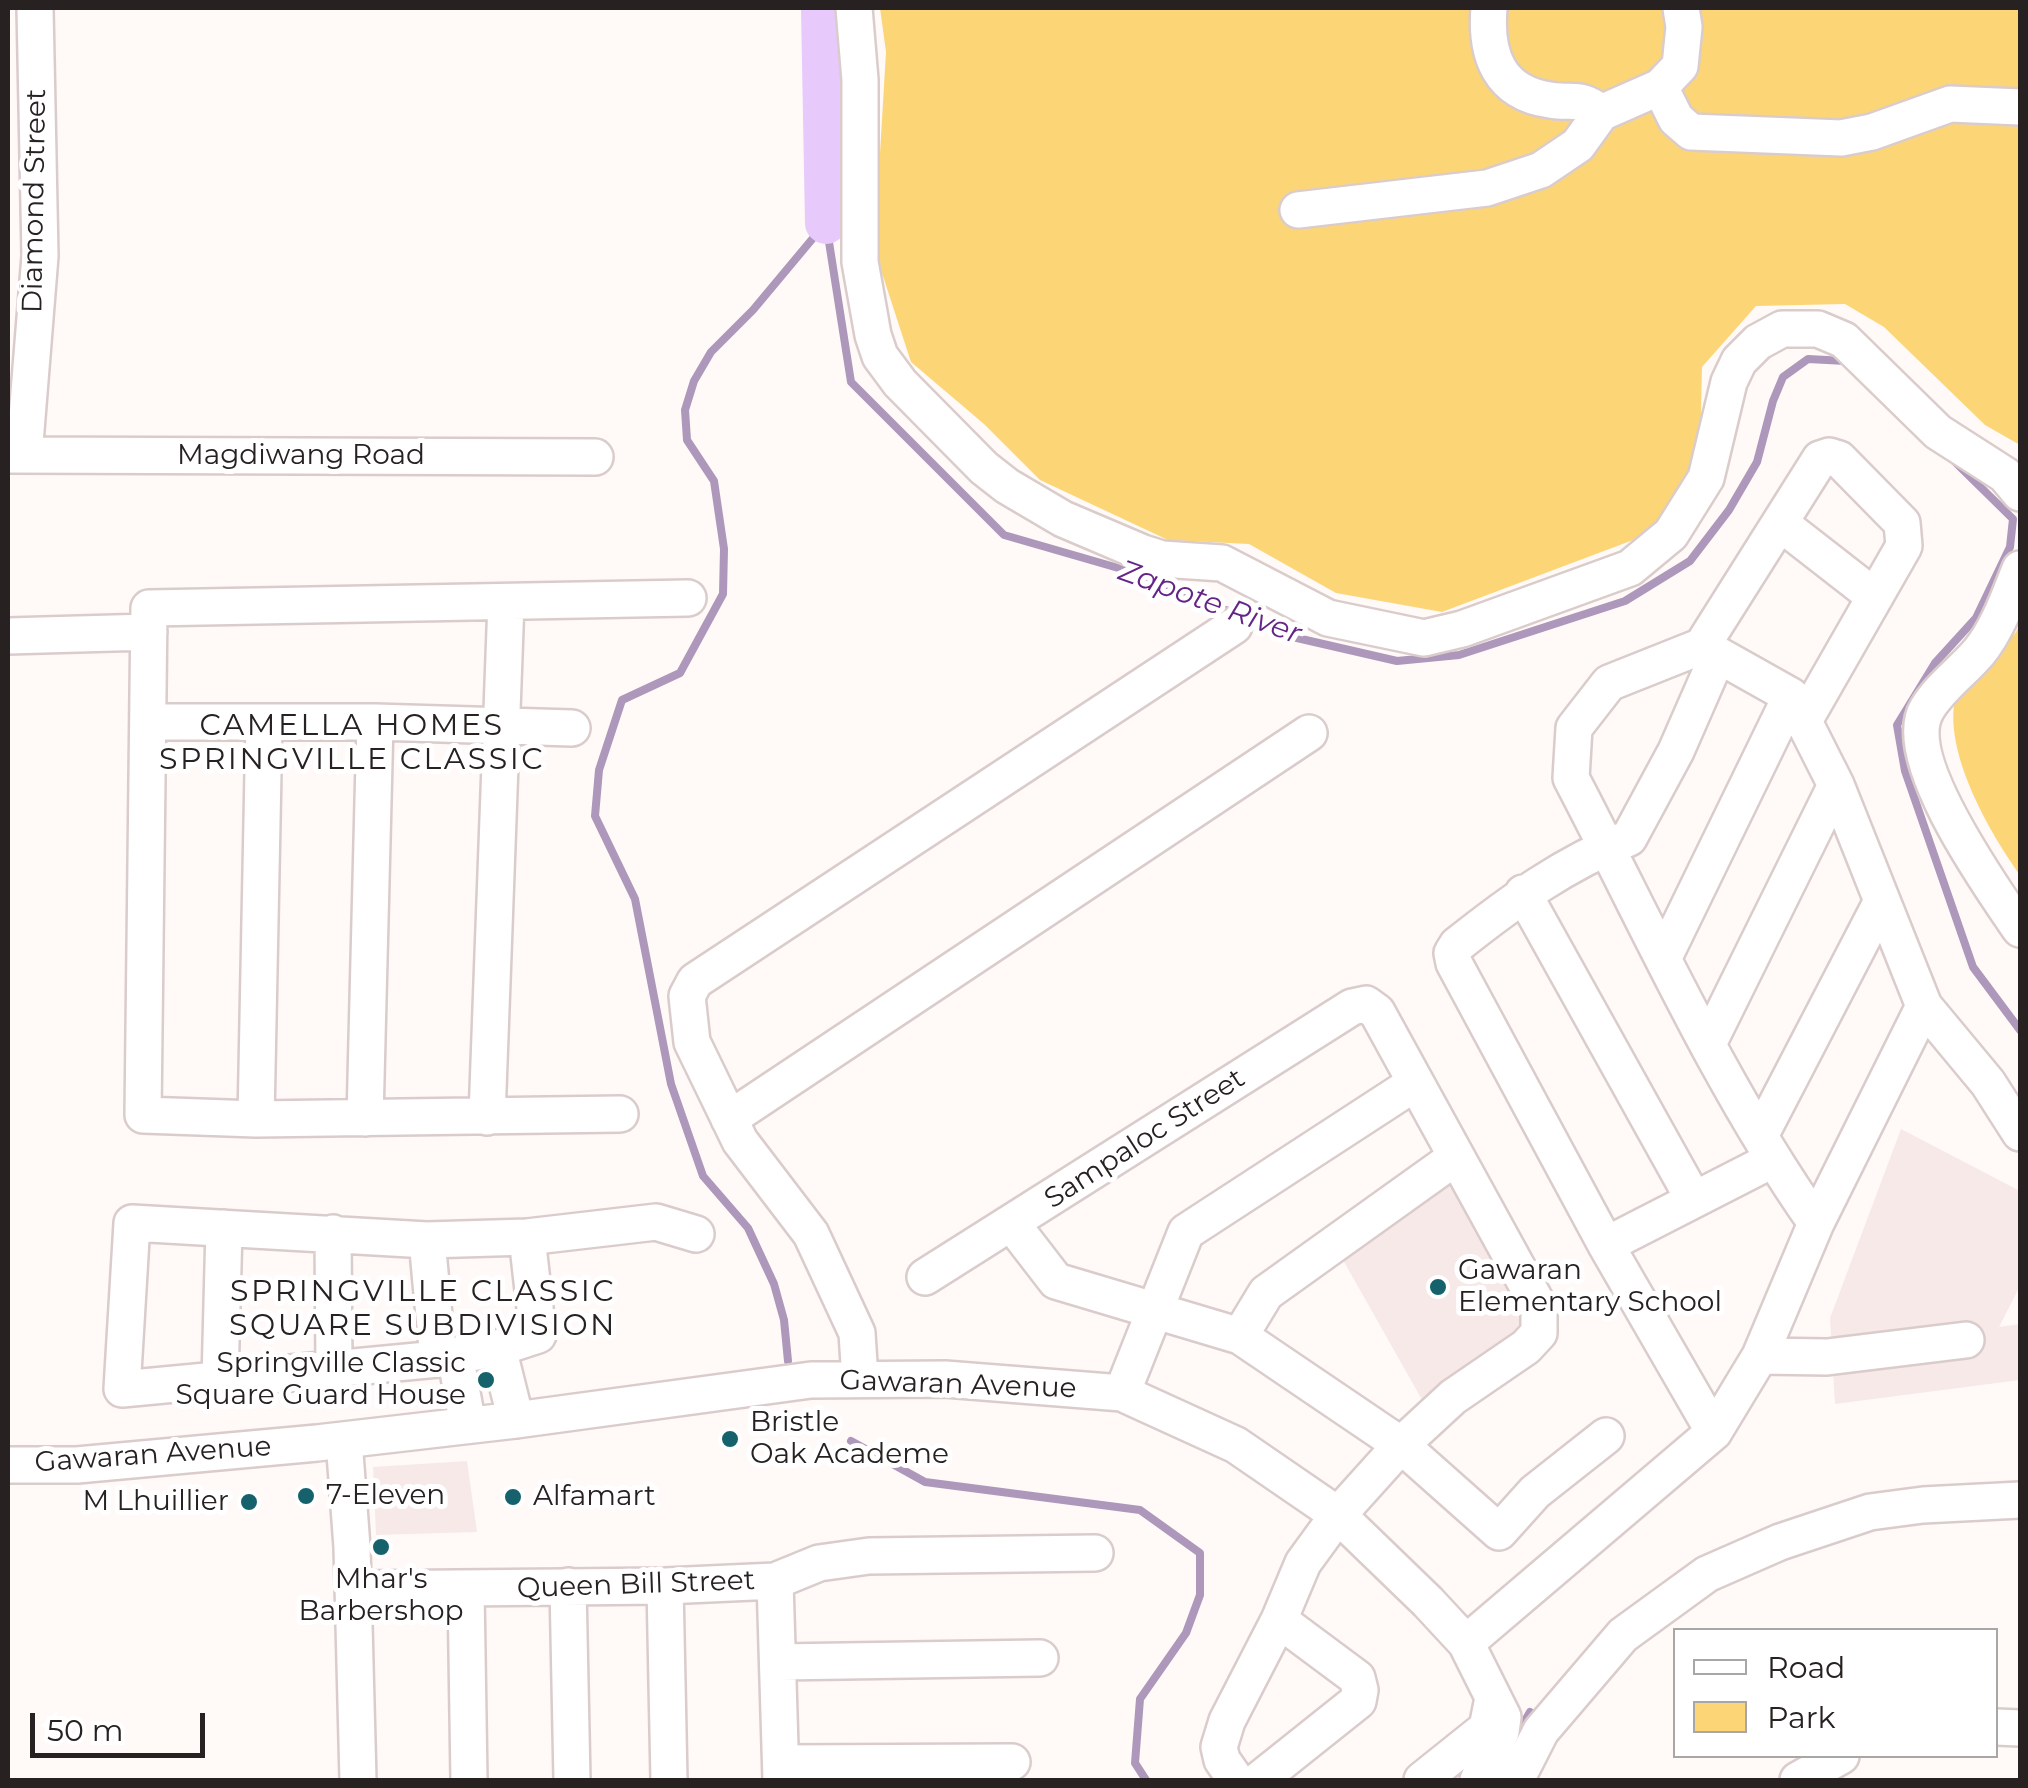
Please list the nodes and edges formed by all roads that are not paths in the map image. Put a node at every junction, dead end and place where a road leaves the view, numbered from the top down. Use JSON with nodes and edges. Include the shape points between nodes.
{"nodes":[{"id":1,"x":35,"y":8,"type":"edge"},
{"id":2,"x":854,"y":8,"type":"edge"},
{"id":3,"x":1489,"y":8,"type":"edge"},
{"id":4,"x":1681,"y":8,"type":"edge"},
{"id":5,"x":1660,"y":87,"type":"junction"},
{"id":6,"x":2020,"y":107,"type":"edge"},
{"id":7,"x":1601,"y":113,"type":"junction"},
{"id":8,"x":1298,"y":210,"type":"dead end"},
{"id":9,"x":16,"y":455,"type":"edge"},
{"id":10,"x":595,"y":457,"type":"dead end"},
{"id":11,"x":2020,"y":493,"type":"edge"},
{"id":12,"x":1780,"y":523,"type":"junction"},
{"id":13,"x":2020,"y":569,"type":"edge"},
{"id":14,"x":1875,"y":597,"type":"junction"},
{"id":15,"x":688,"y":598,"type":"dead end"},
{"id":16,"x":506,"y":602,"type":"junction"},
{"id":17,"x":1234,"y":626,"type":"dead end"},
{"id":18,"x":149,"y":632,"type":"junction"},
{"id":19,"x":8,"y":636,"type":"edge"},
{"id":20,"x":1710,"y":650,"type":"junction"},
{"id":21,"x":1798,"y":708,"type":"junction"},
{"id":22,"x":148,"y":722,"type":"junction"},
{"id":23,"x":264,"y":722,"type":"junction"},
{"id":24,"x":375,"y":722,"type":"junction"},
{"id":25,"x":501,"y":726,"type":"junction"},
{"id":26,"x":572,"y":728,"type":"dead end"},
{"id":27,"x":1309,"y":733,"type":"dead end"},
{"id":28,"x":1836,"y":785,"type":"junction"},
{"id":29,"x":1607,"y":846,"type":"junction"},
{"id":30,"x":1523,"y":893,"type":"junction"},
{"id":31,"x":1882,"y":900,"type":"junction"},
{"id":32,"x":2020,"y":928,"type":"edge"},
{"id":33,"x":1664,"y":956,"type":"junction"},
{"id":34,"x":1924,"y":1006,"type":"junction"},
{"id":35,"x":1708,"y":1044,"type":"junction"},
{"id":36,"x":1415,"y":1083,"type":"junction"},
{"id":37,"x":620,"y":1114,"type":"dead end"},
{"id":38,"x":486,"y":1117,"type":"junction"},
{"id":39,"x":365,"y":1118,"type":"junction"},
{"id":40,"x":729,"y":1118,"type":"junction"},
{"id":41,"x":256,"y":1119,"type":"junction"},
{"id":42,"x":2020,"y":1132,"type":"edge"},
{"id":43,"x":1766,"y":1147,"type":"junction"},
{"id":44,"x":1456,"y":1157,"type":"junction"},
{"id":45,"x":1694,"y":1200,"type":"junction"},
{"id":46,"x":1816,"y":1223,"type":"junction"},
{"id":47,"x":1012,"y":1224,"type":"junction"},
{"id":48,"x":224,"y":1228,"type":"junction"},
{"id":49,"x":333,"y":1233,"type":"junction"},
{"id":50,"x":696,"y":1234,"type":"dead end"},
{"id":51,"x":527,"y":1237,"type":"junction"},
{"id":52,"x":427,"y":1240,"type":"junction"},
{"id":53,"x":1606,"y":1245,"type":"junction"},
{"id":54,"x":926,"y":1277,"type":"dead end"},
{"id":55,"x":1156,"y":1311,"type":"junction"},
{"id":56,"x":1240,"y":1336,"type":"junction"},
{"id":57,"x":1966,"y":1340,"type":"dead end"},
{"id":58,"x":498,"y":1348,"type":"junction"},
{"id":59,"x":1760,"y":1356,"type":"junction"},
{"id":60,"x":447,"y":1357,"type":"junction"},
{"id":61,"x":334,"y":1368,"type":"junction"},
{"id":62,"x":860,"y":1379,"type":"junction"},
{"id":63,"x":220,"y":1380,"type":"junction"},
{"id":64,"x":1122,"y":1393,"type":"junction"},
{"id":65,"x":516,"y":1420,"type":"junction"},
{"id":66,"x":468,"y":1425,"type":"junction"},
{"id":67,"x":1714,"y":1432,"type":"junction"},
{"id":68,"x":1606,"y":1436,"type":"dead end"},
{"id":69,"x":344,"y":1440,"type":"junction"},
{"id":70,"x":1401,"y":1445,"type":"junction"},
{"id":71,"x":8,"y":1465,"type":"edge"},
{"id":72,"x":2020,"y":1500,"type":"edge"},
{"id":73,"x":1338,"y":1515,"type":"junction"},
{"id":74,"x":1094,"y":1553,"type":"dead end"},
{"id":75,"x":776,"y":1581,"type":"junction"},
{"id":76,"x":568,"y":1586,"type":"junction"},
{"id":77,"x":665,"y":1586,"type":"junction"},
{"id":78,"x":353,"y":1589,"type":"junction"},
{"id":79,"x":466,"y":1590,"type":"junction"},
{"id":80,"x":1279,"y":1620,"type":"junction"},
{"id":81,"x":1466,"y":1643,"type":"junction"},
{"id":82,"x":1040,"y":1658,"type":"dead end"},
{"id":83,"x":779,"y":1662,"type":"junction"},
{"id":84,"x":1493,"y":1697,"type":"junction"},
{"id":85,"x":1837,"y":1758,"type":"edge"},
{"id":86,"x":1012,"y":1762,"type":"dead end"},
{"id":87,"x":781,"y":1772,"type":"edge"},
{"id":88,"x":358,"y":1780,"type":"edge"},
{"id":89,"x":469,"y":1780,"type":"edge"},
{"id":90,"x":572,"y":1780,"type":"edge"},
{"id":91,"x":669,"y":1780,"type":"edge"},
{"id":92,"x":1236,"y":1780,"type":"edge"},
{"id":93,"x":1259,"y":1780,"type":"edge"},
{"id":94,"x":1422,"y":1780,"type":"edge"},
{"id":95,"x":1478,"y":1780,"type":"edge"},
{"id":96,"x":1516,"y":1780,"type":"edge"},
{"id":97,"x":1798,"y":1780,"type":"edge"}],
"edges":[{"from":1,"to":9,"type":"street","name":"Diamond Street","via":[[40,256]]},
{"from":2,"to":11,"type":"street","via":[[860,262],[880,356],[1007,486],[1144,554],[1222,563],[1328,618],[1424,638],[1462,630],[1630,568],[1672,534],[1706,478],[1739,361],[1782,329],[1818,329],[1844,340],[1938,432]]},
{"from":3,"to":7,"type":"street","via":[[1503,80],[1521,93],[1588,102]]},
{"from":4,"to":5,"type":"street","via":[[1680,66]]},
{"from":5,"to":6,"type":"street","via":[[1691,132],[1841,138],[1950,104]]},
{"from":5,"to":7,"type":"street"},
{"from":7,"to":8,"type":"street","via":[[1578,145],[1540,170],[1487,188]]},
{"from":9,"to":10,"type":"street","name":"Magdiwang Road"},
{"from":12,"to":14,"type":"street"},
{"from":12,"to":14,"type":"street","via":[[1820,459],[1839,459],[1902,522],[1906,534]]},
{"from":12,"to":20,"type":"street"},
{"from":13,"to":32,"type":"street","via":[[1982,649],[1926,710],[1922,724],[1922,748],[1963,846]]},
{"from":14,"to":21,"type":"street"},
{"from":15,"to":16,"type":"street"},
{"from":16,"to":18,"type":"street","via":[[149,608]]},
{"from":16,"to":25,"type":"street"},
{"from":17,"to":40,"type":"street","via":[[695,981],[687,996],[692,1042]]},
{"from":18,"to":19,"type":"street"},
{"from":18,"to":22,"type":"street"},
{"from":20,"to":21,"type":"street"},
{"from":20,"to":29,"type":"street","via":[[1647,809],[1629,838]]},
{"from":20,"to":29,"type":"street","via":[[1609,683],[1574,728],[1572,778]]},
{"from":21,"to":28,"type":"street"},
{"from":21,"to":33,"type":"street"},
{"from":22,"to":23,"type":"street"},
{"from":22,"to":41,"type":"street","via":[[143,1116]]},
{"from":23,"to":24,"type":"street"},
{"from":23,"to":41,"type":"street"},
{"from":24,"to":25,"type":"street"},
{"from":24,"to":39,"type":"street"},
{"from":25,"to":26,"type":"street"},
{"from":25,"to":38,"type":"street"},
{"from":27,"to":40,"type":"street"},
{"from":28,"to":31,"type":"street"},
{"from":28,"to":35,"type":"street"},
{"from":29,"to":30,"type":"street"},
{"from":29,"to":33,"type":"street"},
{"from":30,"to":45,"type":"street"},
{"from":30,"to":53,"type":"street","via":[[1458,944],[1454,963]]},
{"from":31,"to":34,"type":"street"},
{"from":31,"to":43,"type":"street"},
{"from":33,"to":35,"type":"street"},
{"from":34,"to":42,"type":"street"},
{"from":34,"to":46,"type":"street"},
{"from":35,"to":43,"type":"street"},
{"from":36,"to":44,"type":"street"},
{"from":36,"to":47,"type":"street","name":"Sampaloc Street","via":[[1377,1012],[1366,1004],[1352,1007]]},
{"from":36,"to":55,"type":"street","via":[[1186,1232]]},
{"from":37,"to":38,"type":"street"},
{"from":38,"to":39,"type":"street"},
{"from":39,"to":41,"type":"street"},
{"from":40,"to":62,"type":"street","via":[[811,1234],[856,1333]]},
{"from":43,"to":45,"type":"street"},
{"from":43,"to":46,"type":"street"},
{"from":44,"to":56,"type":"street","via":[[1266,1293]]},
{"from":44,"to":70,"type":"street","via":[[1539,1307],[1539,1333]]},
{"from":45,"to":53,"type":"street"},
{"from":46,"to":59,"type":"street"},
{"from":47,"to":54,"type":"street","name":"Sampaloc Street"},
{"from":47,"to":55,"type":"street","via":[[1056,1280]]},
{"from":48,"to":49,"type":"street"},
{"from":48,"to":63,"type":"street"},
{"from":48,"to":63,"type":"street","via":[[132,1223],[122,1389]]},
{"from":49,"to":52,"type":"street"},
{"from":49,"to":61,"type":"street"},
{"from":50,"to":51,"type":"street","via":[[656,1222]]},
{"from":51,"to":52,"type":"street"},
{"from":51,"to":58,"type":"street","via":[[538,1335]]},
{"from":52,"to":60,"type":"street"},
{"from":53,"to":67,"type":"street"},
{"from":55,"to":56,"type":"street"},
{"from":55,"to":64,"type":"street"},
{"from":56,"to":70,"type":"street"},
{"from":57,"to":59,"type":"street","via":[[1827,1356]]},
{"from":58,"to":60,"type":"street"},
{"from":58,"to":65,"type":"street"},
{"from":59,"to":67,"type":"street"},
{"from":60,"to":61,"type":"street"},
{"from":60,"to":66,"type":"street"},
{"from":61,"to":63,"type":"street"},
{"from":62,"to":64,"type":"street","name":"Gawaran Avenue"},
{"from":62,"to":65,"type":"street","name":"Gawaran Avenue"},
{"from":64,"to":73,"type":"street","name":"Gawaran Avenue","via":[[1236,1444]]},
{"from":65,"to":66,"type":"street","name":"Gawaran Avenue"},
{"from":66,"to":69,"type":"street","name":"Gawaran Avenue"},
{"from":67,"to":81,"type":"street"},
{"from":68,"to":70,"type":"street","via":[[1535,1492],[1499,1532]]},
{"from":69,"to":71,"type":"street","name":"Gawaran Avenue"},
{"from":69,"to":78,"type":"street"},
{"from":70,"to":73,"type":"street"},
{"from":72,"to":96,"type":"street","via":[[1870,1512],[1708,1574],[1623,1635],[1541,1731]]},
{"from":73,"to":80,"type":"street","via":[[1302,1563]]},
{"from":73,"to":81,"type":"street","name":"Gawaran Avenue"},
{"from":74,"to":75,"type":"street","name":"Queen Bill Street","via":[[869,1556],[818,1563]]},
{"from":75,"to":77,"type":"street","name":"Queen Bill Street"},
{"from":75,"to":83,"type":"street"},
{"from":76,"to":77,"type":"street","name":"Queen Bill Street"},
{"from":76,"to":79,"type":"street","name":"Queen Bill Street"},
{"from":76,"to":90,"type":"street"},
{"from":77,"to":91,"type":"street"},
{"from":78,"to":79,"type":"street","name":"Queen Bill Street"},
{"from":78,"to":88,"type":"street"},
{"from":79,"to":89,"type":"street"},
{"from":80,"to":92,"type":"street","via":[[1219,1747]]},
{"from":80,"to":93,"type":"street","via":[[1358,1678],[1360,1690],[1358,1702]]},
{"from":81,"to":84,"type":"street","name":"Gawaran Avenue"},
{"from":82,"to":83,"type":"street"},
{"from":83,"to":87,"type":"street"},
{"from":84,"to":94,"type":"street","via":[[1487,1728]]},
{"from":84,"to":95,"type":"street","via":[[1503,1717],[1501,1732]]},
{"from":85,"to":97,"type":"street"},
{"from":86,"to":87,"type":"street"}]}
